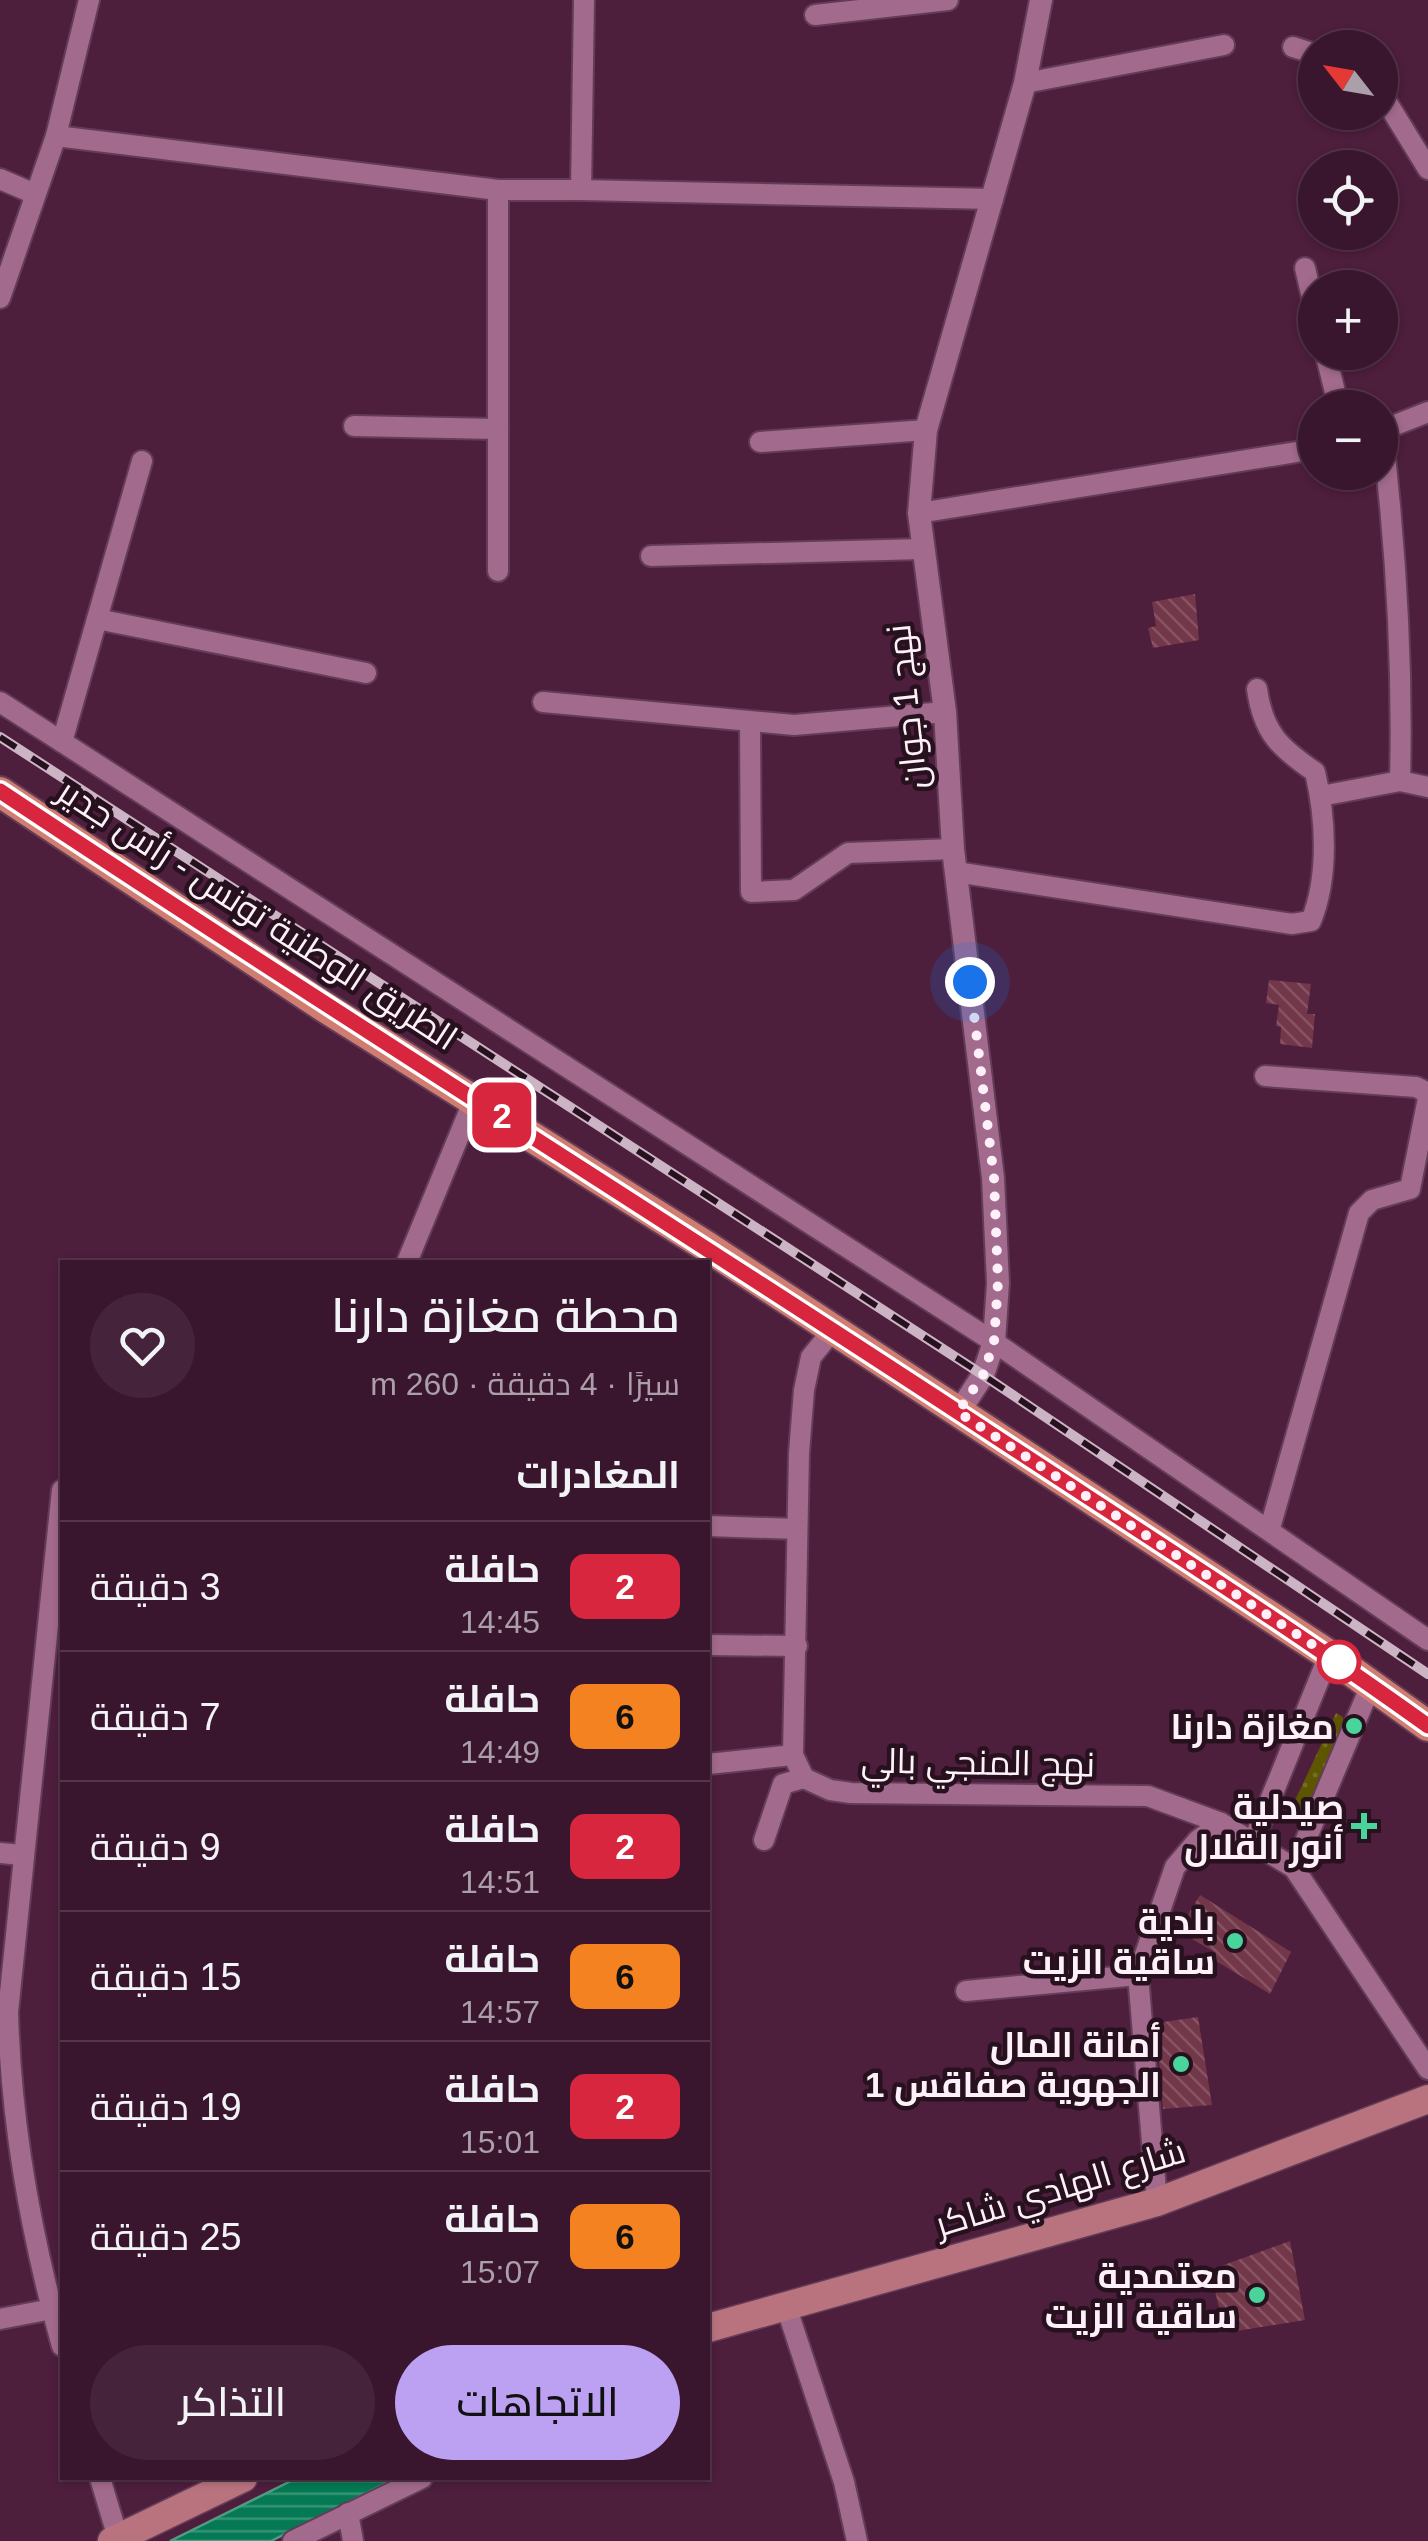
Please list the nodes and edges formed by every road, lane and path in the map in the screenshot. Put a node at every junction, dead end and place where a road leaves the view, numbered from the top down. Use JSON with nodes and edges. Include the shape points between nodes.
{"nodes":[{"id":1,"x":89,"y":0,"type":"edge"},
{"id":2,"x":584,"y":0,"type":"edge"},
{"id":3,"x":948,"y":0,"type":"edge"},
{"id":4,"x":1041,"y":0,"type":"edge"},
{"id":5,"x":815,"y":15,"type":"dead end"},
{"id":6,"x":1224,"y":45,"type":"dead end"},
{"id":7,"x":1293,"y":46,"type":"dead end"},
{"id":8,"x":1298,"y":48,"type":"edge"},
{"id":9,"x":1025,"y":83,"type":"junction"},
{"id":10,"x":1398,"y":120,"type":"edge"},
{"id":11,"x":56,"y":136,"type":"junction"},
{"id":12,"x":1428,"y":169,"type":"edge"},
{"id":13,"x":0,"y":179,"type":"edge"},
{"id":14,"x":498,"y":190,"type":"junction"},
{"id":15,"x":581,"y":190,"type":"junction"},
{"id":16,"x":35,"y":194,"type":"junction"},
{"id":17,"x":993,"y":199,"type":"junction"},
{"id":18,"x":0,"y":298,"type":"edge"},
{"id":19,"x":1428,"y":412,"type":"edge"},
{"id":20,"x":1398,"y":423,"type":"edge"},
{"id":21,"x":354,"y":426,"type":"dead end"},
{"id":22,"x":496,"y":429,"type":"junction"},
{"id":23,"x":926,"y":430,"type":"junction"},
{"id":24,"x":760,"y":442,"type":"dead end"},
{"id":25,"x":1298,"y":452,"type":"edge"},
{"id":26,"x":142,"y":460,"type":"dead end"},
{"id":27,"x":1389,"y":490,"type":"edge"},
{"id":28,"x":919,"y":512,"type":"junction"},
{"id":29,"x":922,"y":549,"type":"junction"},
{"id":30,"x":651,"y":556,"type":"dead end"},
{"id":31,"x":498,"y":570,"type":"dead end"},
{"id":32,"x":97,"y":619,"type":"junction"},
{"id":33,"x":366,"y":673,"type":"dead end"},
{"id":34,"x":1258,"y":689,"type":"dead end"},
{"id":35,"x":0,"y":702,"type":"edge"},
{"id":36,"x":543,"y":702,"type":"dead end"},
{"id":37,"x":944,"y":712,"type":"junction"},
{"id":38,"x":750,"y":723,"type":"junction"},
{"id":39,"x":62,"y":742,"type":"junction"},
{"id":40,"x":1400,"y":781,"type":"junction"},
{"id":41,"x":1428,"y":787,"type":"edge"},
{"id":42,"x":0,"y":792,"type":"edge"},
{"id":43,"x":1321,"y":796,"type":"junction"},
{"id":44,"x":954,"y":860,"type":"junction"},
{"id":45,"x":1265,"y":1076,"type":"dead end"},
{"id":46,"x":1428,"y":1096,"type":"edge"},
{"id":47,"x":475,"y":1097,"type":"junction"},
{"id":48,"x":408,"y":1260,"type":"edge"},
{"id":49,"x":833,"y":1330,"type":"junction"},
{"id":50,"x":994,"y":1342,"type":"junction"},
{"id":51,"x":958,"y":1412,"type":"junction"},
{"id":52,"x":60,"y":1511,"type":"edge"},
{"id":53,"x":710,"y":1526,"type":"edge"},
{"id":54,"x":797,"y":1528,"type":"junction"},
{"id":55,"x":1270,"y":1528,"type":"junction"},
{"id":56,"x":1428,"y":1640,"type":"edge"},
{"id":57,"x":710,"y":1645,"type":"edge"},
{"id":58,"x":797,"y":1646,"type":"junction"},
{"id":59,"x":1329,"y":1656,"type":"junction"},
{"id":60,"x":1372,"y":1686,"type":"junction"},
{"id":61,"x":1428,"y":1726,"type":"edge"},
{"id":62,"x":794,"y":1755,"type":"junction"},
{"id":63,"x":710,"y":1764,"type":"edge"},
{"id":64,"x":804,"y":1778,"type":"junction"},
{"id":65,"x":1222,"y":1823,"type":"junction"},
{"id":66,"x":764,"y":1840,"type":"dead end"},
{"id":67,"x":1254,"y":1840,"type":"junction"},
{"id":68,"x":0,"y":1853,"type":"edge"},
{"id":69,"x":22,"y":1855,"type":"junction"},
{"id":70,"x":1294,"y":1868,"type":"junction"},
{"id":71,"x":1138,"y":1974,"type":"junction"},
{"id":72,"x":966,"y":1991,"type":"dead end"},
{"id":73,"x":4,"y":2012,"type":"edge"},
{"id":74,"x":1428,"y":2069,"type":"edge"},
{"id":75,"x":1428,"y":2099,"type":"edge"},
{"id":76,"x":1158,"y":2202,"type":"junction"},
{"id":77,"x":786,"y":2306,"type":"junction"},
{"id":78,"x":52,"y":2308,"type":"junction"},
{"id":79,"x":0,"y":2319,"type":"edge"},
{"id":80,"x":710,"y":2327,"type":"edge"},
{"id":81,"x":60,"y":2338,"type":"edge"},
{"id":82,"x":100,"y":2480,"type":"edge"},
{"id":83,"x":238,"y":2480,"type":"edge"},
{"id":84,"x":418,"y":2480,"type":"edge"},
{"id":85,"x":348,"y":2514,"type":"junction"},
{"id":86,"x":115,"y":2540,"type":"edge"},
{"id":87,"x":294,"y":2541,"type":"edge"},
{"id":88,"x":353,"y":2541,"type":"edge"},
{"id":89,"x":857,"y":2541,"type":"edge"}],
"edges":[{"from":1,"to":11,"type":"street"},
{"from":2,"to":15,"type":"street"},
{"from":3,"to":5,"type":"street"},
{"from":4,"to":9,"type":"street","name":"نهج 1 جوان"},
{"from":6,"to":9,"type":"street"},
{"from":7,"to":8,"type":"street"},
{"from":9,"to":17,"type":"street","name":"نهج 1 جوان"},
{"from":10,"to":12,"type":"street"},
{"from":11,"to":14,"type":"street"},
{"from":11,"to":16,"type":"street"},
{"from":13,"to":16,"type":"street"},
{"from":14,"to":15,"type":"street"},
{"from":14,"to":22,"type":"street"},
{"from":15,"to":17,"type":"street"},
{"from":16,"to":18,"type":"street"},
{"from":17,"to":23,"type":"street","name":"نهج 1 جوان"},
{"from":19,"to":20,"type":"street"},
{"from":21,"to":22,"type":"street"},
{"from":22,"to":31,"type":"street"},
{"from":23,"to":24,"type":"street"},
{"from":23,"to":28,"type":"street","name":"نهج 1 جوان"},
{"from":25,"to":28,"type":"street"},
{"from":26,"to":32,"type":"street"},
{"from":27,"to":40,"type":"street","via":[[1398,564]]},
{"from":28,"to":29,"type":"street","name":"نهج 1 جوان"},
{"from":29,"to":30,"type":"street"},
{"from":29,"to":37,"type":"street","name":"نهج 1 جوان"},
{"from":32,"to":33,"type":"street"},
{"from":32,"to":39,"type":"street"},
{"from":34,"to":43,"type":"street","via":[[1266,728],[1277,746],[1316,772]]},
{"from":35,"to":39,"type":"street"},
{"from":36,"to":38,"type":"street"},
{"from":37,"to":38,"type":"street"},
{"from":37,"to":44,"type":"street","name":"نهج 1 جوان"},
{"from":38,"to":44,"type":"street","via":[[751,892],[794,890],[848,852]]},
{"from":39,"to":50,"type":"street"},
{"from":40,"to":41,"type":"street"},
{"from":40,"to":43,"type":"street"},
{"from":42,"to":47,"type":"main road","name":"الطريق الوطنية تونس - رأس جدير","via":[[323,1006]]},
{"from":43,"to":44,"type":"street","via":[[1322,891],[1311,921],[1292,924]]},
{"from":44,"to":50,"type":"street","name":"نهج 1 جوان","via":[[994,1178]]},
{"from":45,"to":46,"type":"street","via":[[1416,1087]]},
{"from":46,"to":55,"type":"street","via":[[1410,1188],[1372,1200],[1359,1212]]},
{"from":47,"to":48,"type":"street"},
{"from":47,"to":49,"type":"main road","name":"الطريق الوطنية تونس - رأس جدير"},
{"from":49,"to":51,"type":"main road","name":"الطريق الوطنية تونس - رأس جدير"},
{"from":49,"to":54,"type":"street","via":[[811,1357],[807,1374]]},
{"from":50,"to":51,"type":"street","name":"نهج 1 جوان","via":[[983,1375]]},
{"from":50,"to":55,"type":"street"},
{"from":51,"to":59,"type":"main road","name":"الطريق الوطنية تونس - رأس جدير"},
{"from":52,"to":69,"type":"street"},
{"from":53,"to":54,"type":"street"},
{"from":54,"to":58,"type":"street"},
{"from":55,"to":56,"type":"street"},
{"from":57,"to":58,"type":"street"},
{"from":58,"to":62,"type":"street"},
{"from":59,"to":60,"type":"main road","name":"الطريق الوطنية تونس - رأس جدير"},
{"from":59,"to":67,"type":"street"},
{"from":60,"to":61,"type":"main road","name":"الطريق الوطنية تونس - رأس جدير"},
{"from":60,"to":70,"type":"street"},
{"from":62,"to":63,"type":"street"},
{"from":62,"to":64,"type":"street"},
{"from":64,"to":65,"type":"street","name":"نهج المنجي بالي","via":[[851,1793],[1148,1796]]},
{"from":64,"to":66,"type":"street","via":[[782,1784]]},
{"from":65,"to":67,"type":"street","name":"نهج المنجي بالي"},
{"from":65,"to":71,"type":"street","via":[[1175,1867]]},
{"from":67,"to":70,"type":"street","name":"نهج المنجي بالي"},
{"from":68,"to":69,"type":"street"},
{"from":69,"to":73,"type":"street"},
{"from":70,"to":74,"type":"street","name":"نهج المنجي بالي"},
{"from":71,"to":72,"type":"street"},
{"from":71,"to":76,"type":"street"},
{"from":73,"to":78,"type":"street","via":[[30,2224]]},
{"from":75,"to":76,"type":"main road","name":"شارع الهادي شاكر"},
{"from":76,"to":77,"type":"main road","name":"شارع الهادي شاكر"},
{"from":77,"to":80,"type":"main road","name":"شارع الهادي شاكر"},
{"from":77,"to":89,"type":"street"},
{"from":78,"to":79,"type":"street"},
{"from":78,"to":81,"type":"street"},
{"from":82,"to":86,"type":"street"},
{"from":83,"to":86,"type":"main road"},
{"from":84,"to":85,"type":"street"},
{"from":85,"to":87,"type":"street"},
{"from":85,"to":88,"type":"street"}]}
